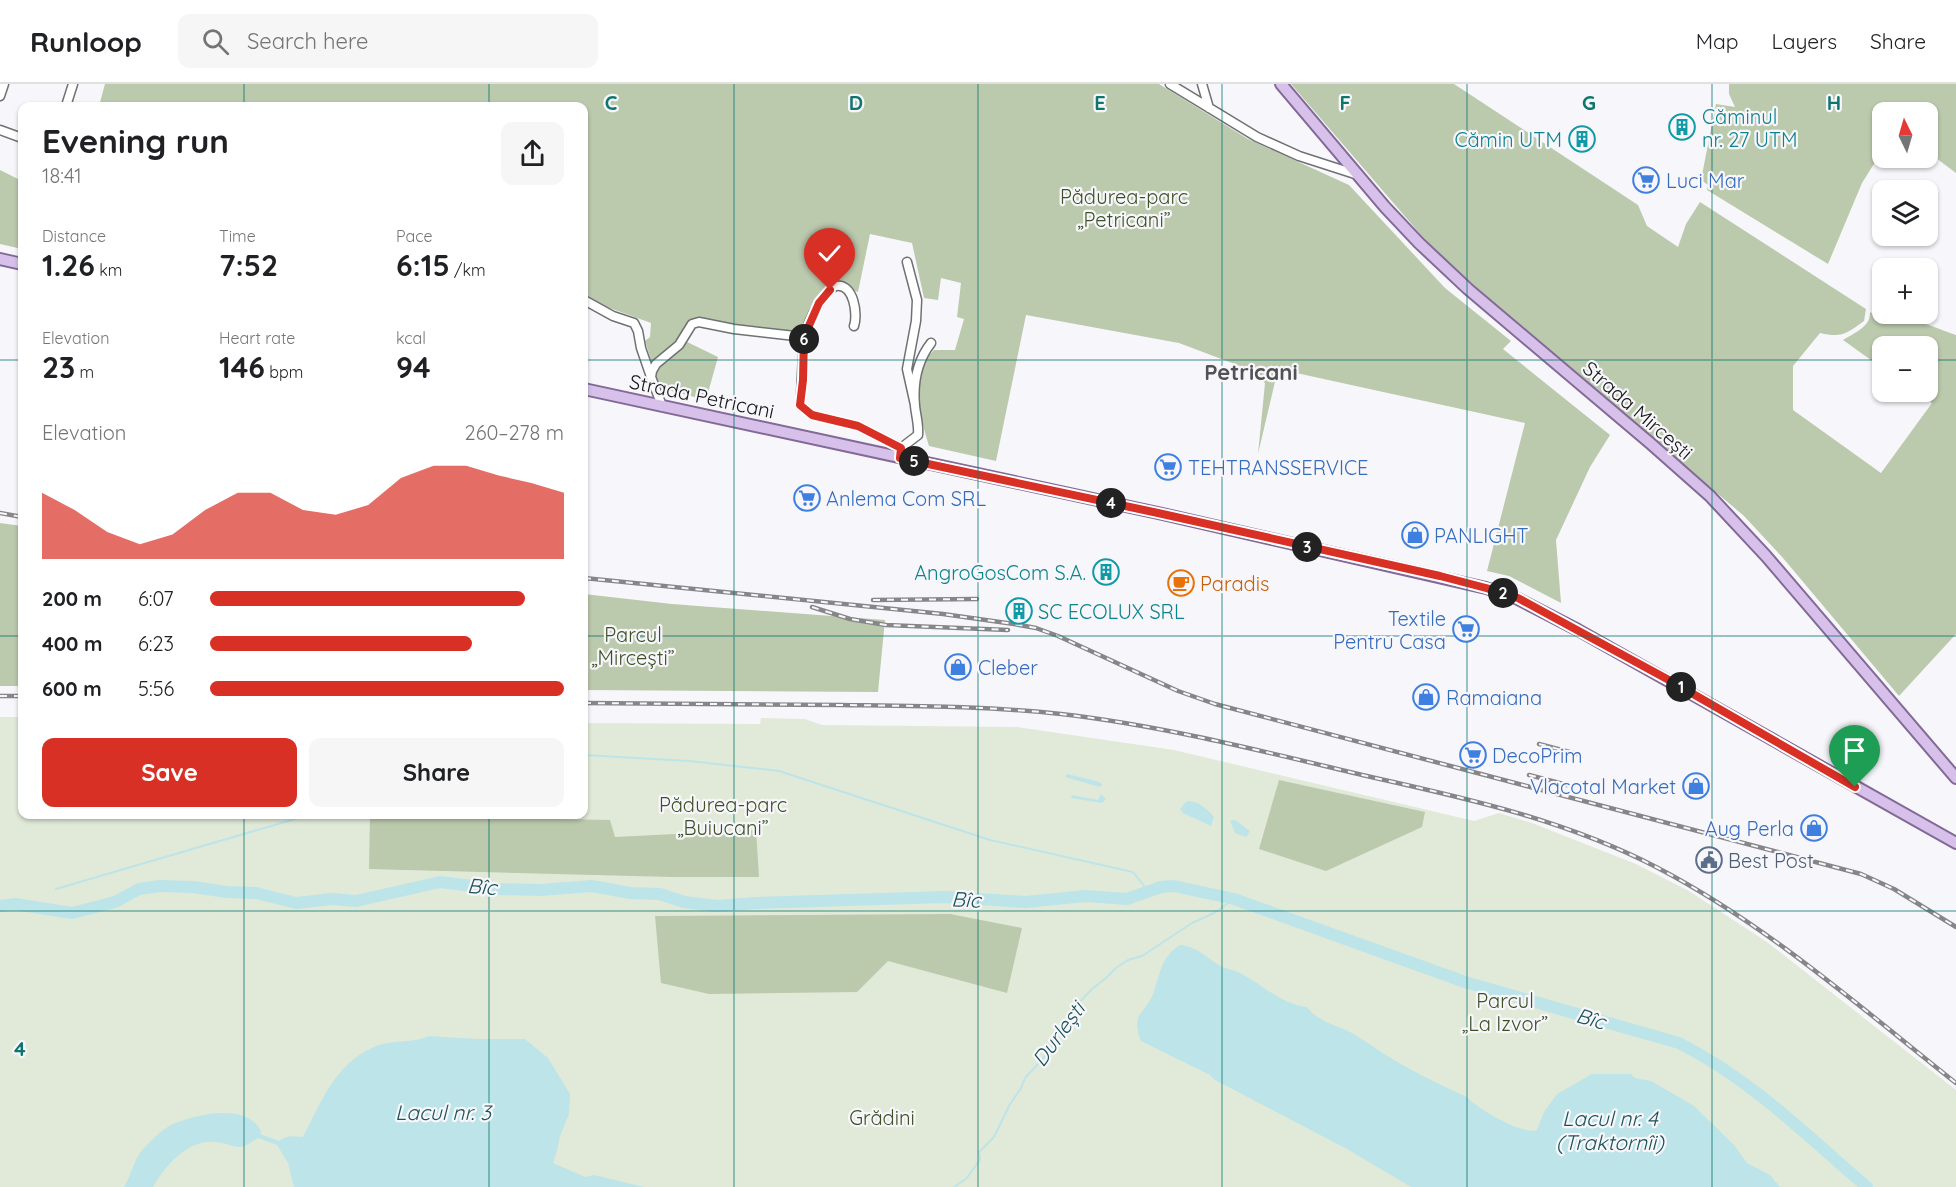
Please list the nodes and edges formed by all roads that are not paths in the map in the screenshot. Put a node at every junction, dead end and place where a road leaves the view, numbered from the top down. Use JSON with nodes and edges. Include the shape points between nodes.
{"nodes":[{"id":1,"x":4,"y":84,"type":"edge"},
{"id":2,"x":73,"y":84,"type":"edge"},
{"id":3,"x":1170,"y":84,"type":"edge"},
{"id":4,"x":1202,"y":84,"type":"edge"},
{"id":5,"x":1281,"y":84,"type":"edge"},
{"id":6,"x":0,"y":96,"type":"edge"},
{"id":7,"x":67,"y":102,"type":"edge"},
{"id":8,"x":1209,"y":108,"type":"junction"},
{"id":9,"x":0,"y":130,"type":"edge"},
{"id":10,"x":18,"y":137,"type":"edge"},
{"id":11,"x":1358,"y":175,"type":"junction"},
{"id":12,"x":0,"y":259,"type":"edge"},
{"id":13,"x":908,"y":262,"type":"dead end"},
{"id":14,"x":18,"y":263,"type":"edge"},
{"id":15,"x":588,"y":302,"type":"edge"},
{"id":16,"x":854,"y":326,"type":"dead end"},
{"id":17,"x":804,"y":337,"type":"junction"},
{"id":18,"x":931,"y":343,"type":"dead end"},
{"id":19,"x":651,"y":378,"type":"junction"},
{"id":20,"x":588,"y":389,"type":"edge"},
{"id":21,"x":915,"y":405,"type":"junction"},
{"id":22,"x":662,"y":406,"type":"junction"},
{"id":23,"x":900,"y":453,"type":"junction"},
{"id":24,"x":1956,"y":778,"type":"edge"},
{"id":25,"x":1956,"y":843,"type":"edge"}],
"edges":[{"from":1,"to":6,"type":"street"},
{"from":2,"to":7,"type":"street"},
{"from":3,"to":8,"type":"street"},
{"from":4,"to":8,"type":"street"},
{"from":5,"to":11,"type":"main road","name":"Strada Mircești"},
{"from":8,"to":11,"type":"street","via":[[1299,156]]},
{"from":9,"to":10,"type":"street"},
{"from":11,"to":24,"type":"main road","name":"Strada Mircești","via":[[1419,243],[1468,289],[1710,496]]},
{"from":12,"to":14,"type":"main road"},
{"from":13,"to":21,"type":"street","via":[[917,300],[907,369]]},
{"from":15,"to":19,"type":"street","via":[[634,323]]},
{"from":16,"to":17,"type":"street","via":[[856,311],[850,293],[835,286],[819,303]]},
{"from":17,"to":19,"type":"street","via":[[699,322],[692,324],[679,345],[656,364]]},
{"from":17,"to":23,"type":"street","via":[[800,405],[804,410],[858,426]]},
{"from":18,"to":21,"type":"street","via":[[919,364]]},
{"from":19,"to":22,"type":"street"},
{"from":20,"to":22,"type":"main road","name":"Strada Petricani"},
{"from":21,"to":23,"type":"street","via":[[918,435]]},
{"from":22,"to":23,"type":"main road","name":"Strada Petricani"},
{"from":23,"to":25,"type":"main road","name":"Strada Petricani","via":[[1440,576],[1518,598]]}]}
